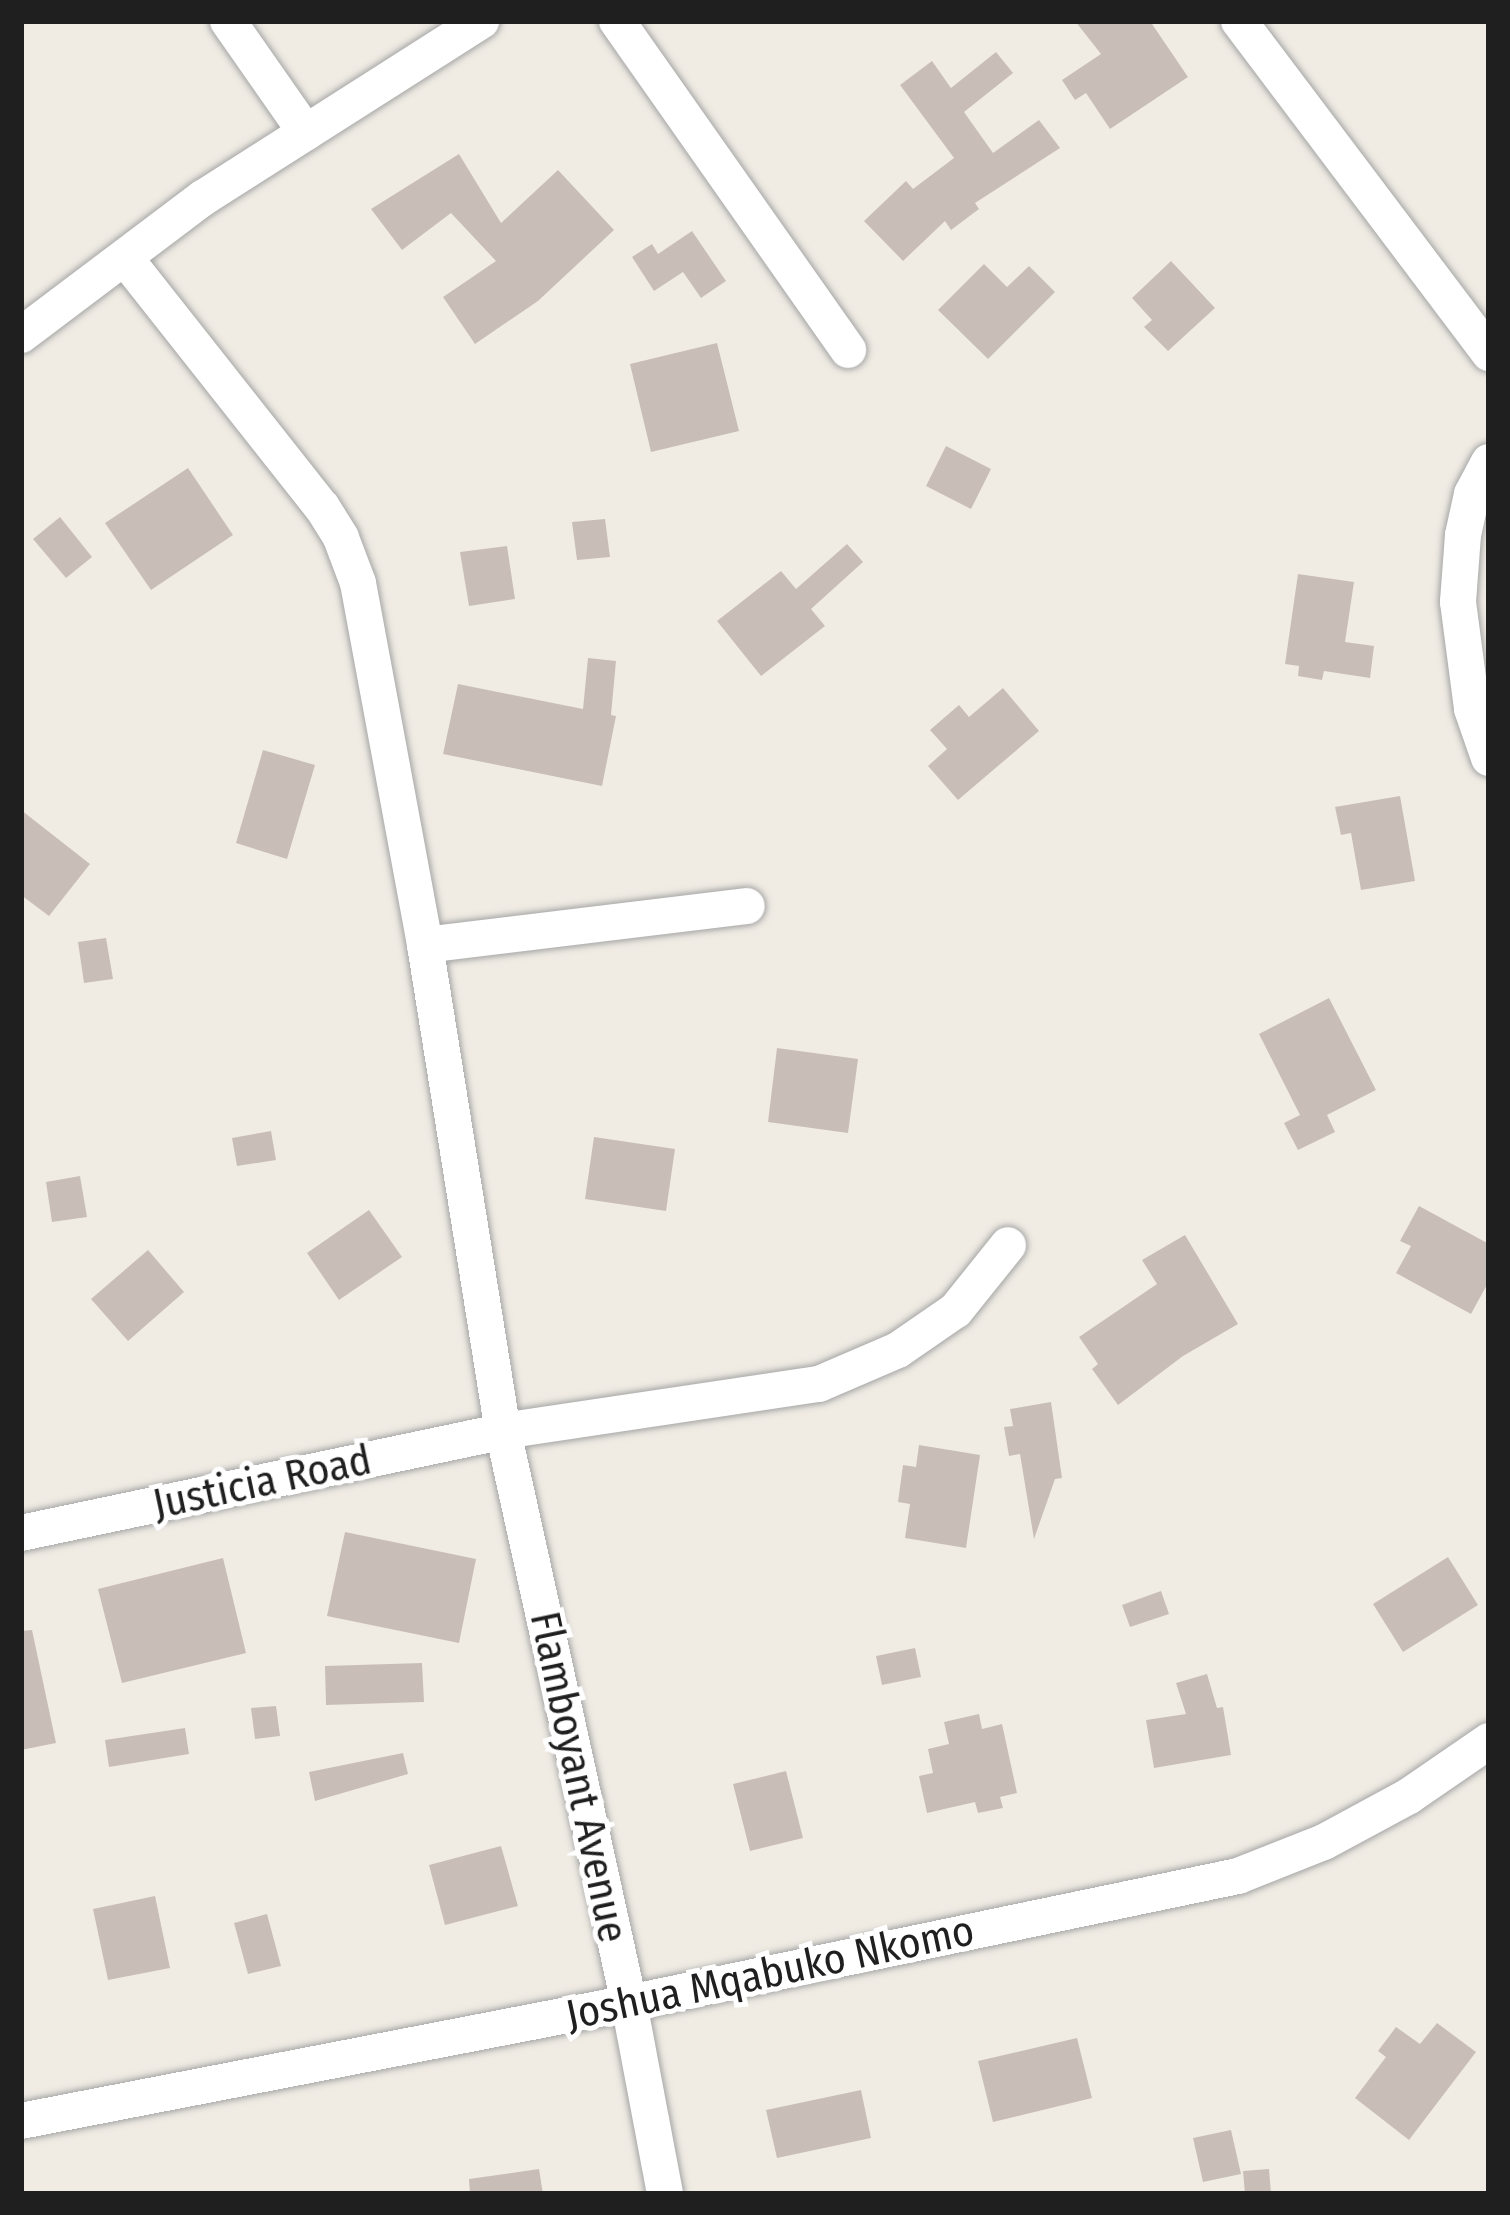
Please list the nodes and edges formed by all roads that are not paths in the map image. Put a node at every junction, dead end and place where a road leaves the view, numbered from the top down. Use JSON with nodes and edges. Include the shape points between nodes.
{"nodes":[{"id":1,"x":228,"y":21,"type":"edge"},
{"id":2,"x":481,"y":21,"type":"edge"},
{"id":3,"x":617,"y":21,"type":"edge"},
{"id":4,"x":1239,"y":21,"type":"edge"},
{"id":5,"x":306,"y":133,"type":"junction"},
{"id":6,"x":125,"y":258,"type":"junction"},
{"id":7,"x":21,"y":335,"type":"edge"},
{"id":8,"x":848,"y":350,"type":"dead end"},
{"id":9,"x":1489,"y":353,"type":"edge"},
{"id":10,"x":1489,"y":462,"type":"edge"},
{"id":11,"x":1489,"y":758,"type":"edge"},
{"id":12,"x":748,"y":906,"type":"dead end"},
{"id":13,"x":425,"y":946,"type":"junction"},
{"id":14,"x":1008,"y":1245,"type":"dead end"},
{"id":15,"x":503,"y":1431,"type":"junction"},
{"id":16,"x":21,"y":1533,"type":"edge"},
{"id":17,"x":1489,"y":1741,"type":"edge"},
{"id":18,"x":629,"y":2003,"type":"junction"},
{"id":19,"x":21,"y":2121,"type":"edge"},
{"id":20,"x":664,"y":2194,"type":"edge"}],
"edges":[{"from":1,"to":5,"type":"street"},
{"from":2,"to":5,"type":"street"},
{"from":3,"to":8,"type":"street"},
{"from":4,"to":9,"type":"street"},
{"from":5,"to":6,"type":"street"},
{"from":6,"to":7,"type":"street"},
{"from":6,"to":13,"type":"street","name":"Flamboyant Avenue","via":[[341,538],[358,583]]},
{"from":10,"to":11,"type":"street","via":[[1462,535],[1457,602],[1472,709]]},
{"from":12,"to":13,"type":"street"},
{"from":13,"to":15,"type":"street","name":"Flamboyant Avenue"},
{"from":14,"to":15,"type":"street","name":"Justicia Road","via":[[956,1310],[898,1349],[820,1384]]},
{"from":15,"to":16,"type":"street","name":"Justicia Road"},
{"from":15,"to":18,"type":"street","name":"Flamboyant Avenue"},
{"from":17,"to":18,"type":"street","name":"Joshua Mqabuko Nkomo","via":[[1324,1842],[1238,1876]]},
{"from":18,"to":19,"type":"street","name":"Joshua Mqabuko Nkomo"},
{"from":18,"to":20,"type":"street","name":"Flamboyant Avenue"}]}
